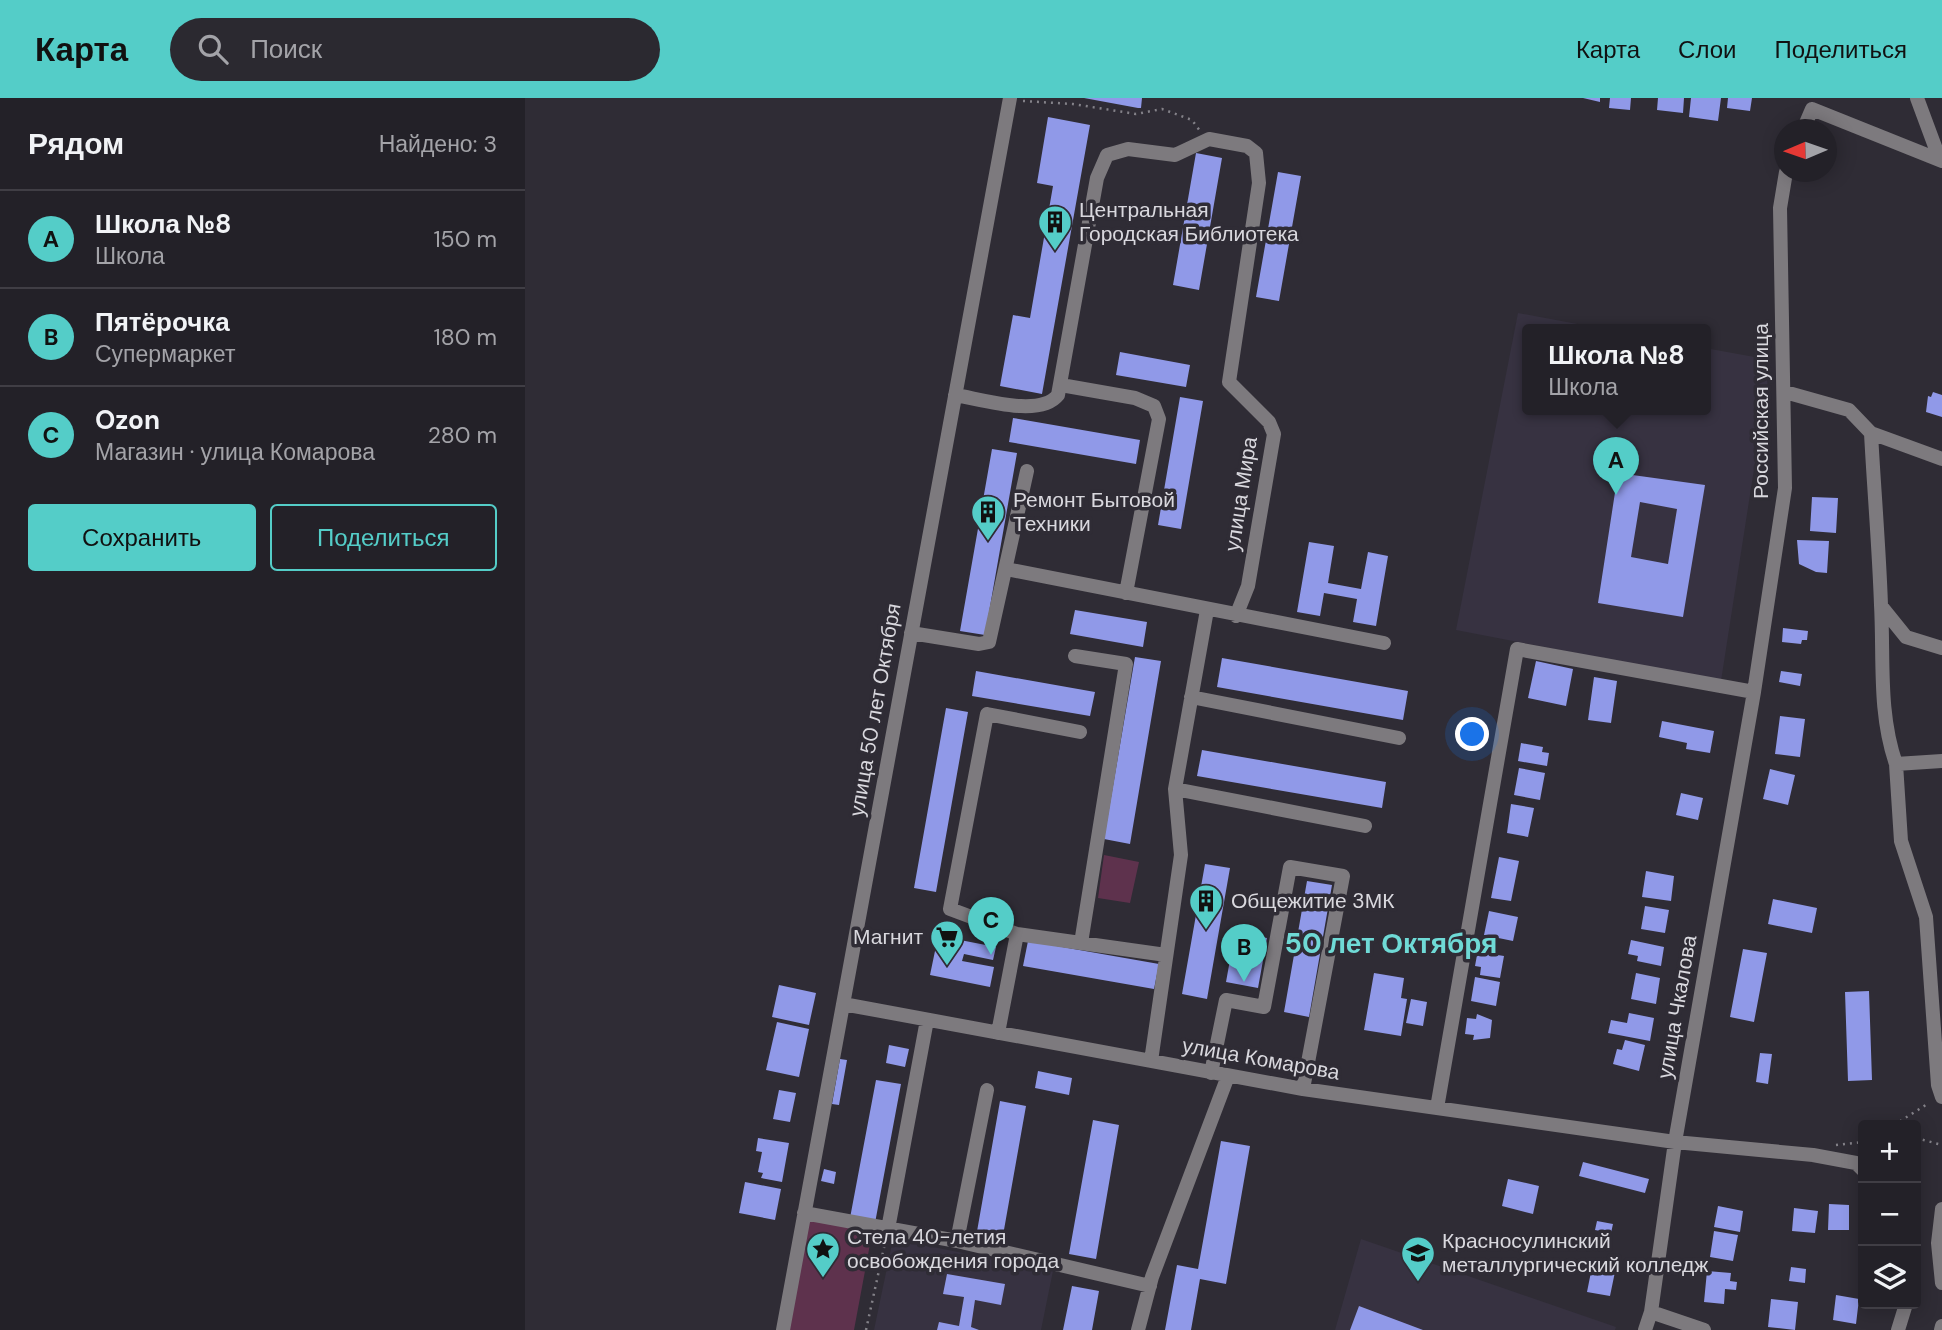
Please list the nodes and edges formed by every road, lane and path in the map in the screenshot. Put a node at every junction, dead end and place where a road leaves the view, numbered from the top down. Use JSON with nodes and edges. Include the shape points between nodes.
{"nodes":[{"id":1,"x":1010,"y":98,"type":"edge"},
{"id":2,"x":1917,"y":98,"type":"edge"},
{"id":3,"x":1808,"y":103,"type":"edge"},
{"id":4,"x":1206,"y":140,"type":"junction"},
{"id":5,"x":1941,"y":161,"type":"edge"},
{"id":6,"x":1784,"y":182,"type":"edge"},
{"id":7,"x":1061,"y":386,"type":"junction"},
{"id":8,"x":1785,"y":392,"type":"junction"},
{"id":9,"x":955,"y":395,"type":"junction"},
{"id":10,"x":1871,"y":433,"type":"junction"},
{"id":11,"x":1942,"y":459,"type":"edge"},
{"id":12,"x":1027,"y":471,"type":"dead end"},
{"id":13,"x":1006,"y":569,"type":"junction"},
{"id":14,"x":1126,"y":593,"type":"junction"},
{"id":15,"x":1881,"y":606,"type":"junction"},
{"id":16,"x":1207,"y":610,"type":"junction"},
{"id":17,"x":1236,"y":616,"type":"junction"},
{"id":18,"x":911,"y":633,"type":"junction"},
{"id":19,"x":1384,"y":643,"type":"dead end"},
{"id":20,"x":1942,"y":648,"type":"edge"},
{"id":21,"x":1075,"y":656,"type":"dead end"},
{"id":22,"x":1754,"y":692,"type":"junction"},
{"id":23,"x":1191,"y":697,"type":"junction"},
{"id":24,"x":1080,"y":732,"type":"dead end"},
{"id":25,"x":1399,"y":738,"type":"dead end"},
{"id":26,"x":1942,"y":761,"type":"edge"},
{"id":27,"x":1896,"y":764,"type":"junction"},
{"id":28,"x":1175,"y":789,"type":"junction"},
{"id":29,"x":1365,"y":826,"type":"dead end"},
{"id":30,"x":1017,"y":934,"type":"junction"},
{"id":31,"x":1081,"y":943,"type":"junction"},
{"id":32,"x":1166,"y":956,"type":"junction"},
{"id":33,"x":842,"y":1004,"type":"junction"},
{"id":34,"x":927,"y":1020,"type":"junction"},
{"id":35,"x":998,"y":1033,"type":"junction"},
{"id":36,"x":1151,"y":1061,"type":"junction"},
{"id":37,"x":1210,"y":1073,"type":"junction"},
{"id":38,"x":1228,"y":1076,"type":"junction"},
{"id":39,"x":1303,"y":1089,"type":"junction"},
{"id":40,"x":987,"y":1090,"type":"dead end"},
{"id":41,"x":1937,"y":1099,"type":"edge"},
{"id":42,"x":1437,"y":1108,"type":"junction"},
{"id":43,"x":1899,"y":1120,"type":"edge"},
{"id":44,"x":1921,"y":1139,"type":"edge"},
{"id":45,"x":1675,"y":1142,"type":"junction"},
{"id":46,"x":1942,"y":1145,"type":"edge"},
{"id":47,"x":1858,"y":1165,"type":"edge"},
{"id":48,"x":1942,"y":1209,"type":"edge"},
{"id":49,"x":804,"y":1213,"type":"junction"},
{"id":50,"x":888,"y":1229,"type":"junction"},
{"id":51,"x":957,"y":1241,"type":"junction"},
{"id":52,"x":1942,"y":1283,"type":"edge"},
{"id":53,"x":1150,"y":1286,"type":"junction"},
{"id":54,"x":1904,"y":1309,"type":"edge"},
{"id":55,"x":1651,"y":1312,"type":"junction"},
{"id":56,"x":783,"y":1330,"type":"edge"},
{"id":57,"x":866,"y":1330,"type":"edge"},
{"id":58,"x":1138,"y":1330,"type":"edge"},
{"id":59,"x":1645,"y":1330,"type":"edge"},
{"id":60,"x":1704,"y":1330,"type":"edge"},
{"id":61,"x":1898,"y":1330,"type":"edge"}],
"edges":[{"from":1,"to":4,"type":"path","via":[[1136,114],[1162,109],[1192,120]]},
{"from":1,"to":9,"type":"street","name":"улица 50 лет Октября"},
{"from":2,"to":5,"type":"street"},
{"from":3,"to":5,"type":"street"},
{"from":4,"to":7,"type":"street","name":"улица Мира","via":[[1184,153],[1128,149],[1115,151],[1102,162]]},
{"from":4,"to":17,"type":"street","name":"улица Мира","via":[[1247,146],[1256,153],[1258,163],[1259,183],[1229,382],[1269,422],[1274,434],[1248,586]]},
{"from":6,"to":8,"type":"street","name":"Российская улица","via":[[1780,208]]},
{"from":7,"to":9,"type":"street","via":[[1052,403],[1038,408]]},
{"from":7,"to":14,"type":"street","via":[[1135,398],[1154,406],[1159,419]]},
{"from":8,"to":10,"type":"street","via":[[1849,410]]},
{"from":8,"to":22,"type":"street","name":"Российская улица","via":[[1785,488]]},
{"from":9,"to":18,"type":"street","name":"улица 50 лет Октября"},
{"from":10,"to":11,"type":"street"},
{"from":10,"to":15,"type":"street"},
{"from":12,"to":13,"type":"street"},
{"from":13,"to":14,"type":"street"},
{"from":13,"to":18,"type":"street","via":[[989,642]]},
{"from":14,"to":16,"type":"street"},
{"from":15,"to":20,"type":"street","via":[[1906,637]]},
{"from":15,"to":27,"type":"street","via":[[1882,700]]},
{"from":16,"to":17,"type":"street"},
{"from":16,"to":23,"type":"street"},
{"from":17,"to":19,"type":"street"},
{"from":18,"to":33,"type":"street","name":"улица 50 лет Октября"},
{"from":21,"to":31,"type":"street","via":[[1126,664]]},
{"from":22,"to":42,"type":"street","via":[[1517,649]]},
{"from":22,"to":45,"type":"street","name":"улица Чкалова"},
{"from":23,"to":25,"type":"street"},
{"from":23,"to":28,"type":"street"},
{"from":24,"to":30,"type":"street","via":[[987,714],[950,909]]},
{"from":26,"to":27,"type":"street"},
{"from":27,"to":41,"type":"street","via":[[1901,841],[1926,917]]},
{"from":28,"to":29,"type":"street"},
{"from":28,"to":32,"type":"street","via":[[1181,855]]},
{"from":30,"to":31,"type":"street"},
{"from":30,"to":35,"type":"street"},
{"from":31,"to":32,"type":"street"},
{"from":32,"to":36,"type":"street"},
{"from":33,"to":34,"type":"street","name":"улица Комарова"},
{"from":33,"to":49,"type":"street","name":"улица 50 лет Октября"},
{"from":34,"to":35,"type":"street","name":"улица Комарова"},
{"from":34,"to":50,"type":"street"},
{"from":35,"to":36,"type":"street","name":"улица Комарова"},
{"from":36,"to":37,"type":"street","name":"улица Комарова"},
{"from":37,"to":38,"type":"street","name":"улица Комарова"},
{"from":37,"to":39,"type":"street","via":[[1226,1000],[1264,1007],[1290,867],[1343,876]]},
{"from":38,"to":39,"type":"street","name":"улица Комарова"},
{"from":38,"to":53,"type":"street"},
{"from":39,"to":42,"type":"street","name":"улица Комарова"},
{"from":40,"to":51,"type":"street"},
{"from":41,"to":43,"type":"path"},
{"from":42,"to":45,"type":"street","name":"улица Комарова"},
{"from":44,"to":46,"type":"path"},
{"from":45,"to":47,"type":"street","name":"улица Комарова","via":[[1814,1155]]},
{"from":45,"to":55,"type":"street","name":"улица Чкалова"},
{"from":48,"to":52,"type":"street","via":[[1938,1242]]},
{"from":49,"to":50,"type":"street"},
{"from":49,"to":56,"type":"street","name":"улица 50 лет Октября"},
{"from":50,"to":51,"type":"street"},
{"from":50,"to":57,"type":"path"},
{"from":51,"to":53,"type":"street"},
{"from":53,"to":58,"type":"street"},
{"from":54,"to":61,"type":"street"},
{"from":55,"to":59,"type":"street","name":"улица Чкалова"},
{"from":55,"to":60,"type":"street"}]}
